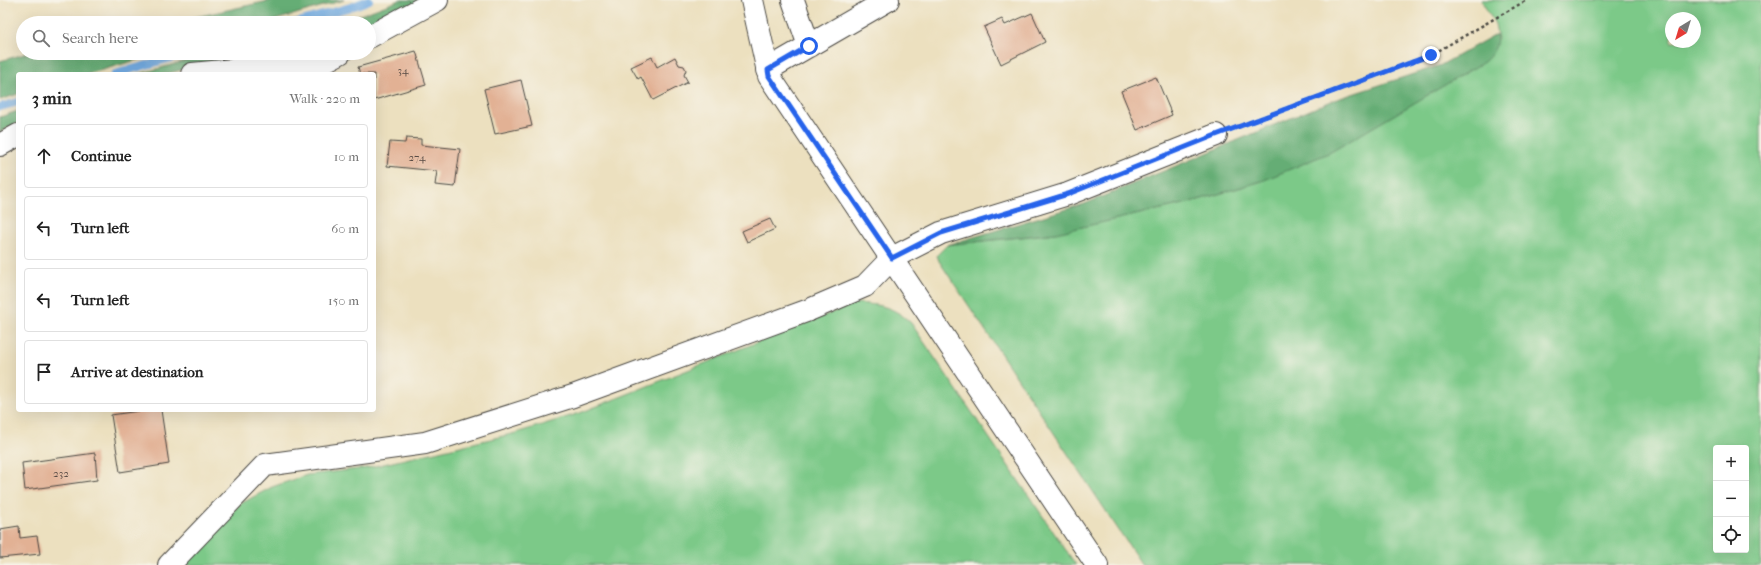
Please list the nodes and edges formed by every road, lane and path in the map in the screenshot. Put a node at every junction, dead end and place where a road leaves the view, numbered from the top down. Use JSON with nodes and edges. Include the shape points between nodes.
{"nodes":[{"id":1,"x":437,"y":0,"type":"edge"},
{"id":2,"x":752,"y":0,"type":"edge"},
{"id":3,"x":792,"y":0,"type":"edge"},
{"id":4,"x":888,"y":0,"type":"edge"},
{"id":5,"x":1527,"y":0,"type":"edge"},
{"id":6,"x":376,"y":33,"type":"edge"},
{"id":7,"x":809,"y":46,"type":"junction"},
{"id":8,"x":327,"y":60,"type":"edge"},
{"id":9,"x":768,"y":70,"type":"junction"},
{"id":10,"x":212,"y":72,"type":"edge"},
{"id":11,"x":1216,"y":135,"type":"joint"},
{"id":12,"x":16,"y":136,"type":"edge"},
{"id":13,"x":0,"y":145,"type":"edge"},
{"id":14,"x":892,"y":258,"type":"junction"},
{"id":15,"x":169,"y":565,"type":"edge"},
{"id":16,"x":1097,"y":565,"type":"edge"}],
"edges":[{"from":1,"to":6,"type":"street"},
{"from":2,"to":9,"type":"street"},
{"from":3,"to":7,"type":"street"},
{"from":4,"to":7,"type":"street"},
{"from":5,"to":11,"type":"path","via":[[1431,55]]},
{"from":7,"to":9,"type":"street"},
{"from":8,"to":10,"type":"street"},
{"from":9,"to":14,"type":"street","via":[[769,76]]},
{"from":11,"to":14,"type":"street","via":[[1068,194],[941,233]]},
{"from":12,"to":13,"type":"street"},
{"from":14,"to":15,"type":"street","via":[[865,286],[809,310],[573,396],[425,443],[265,465]]},
{"from":14,"to":16,"type":"street"}]}
